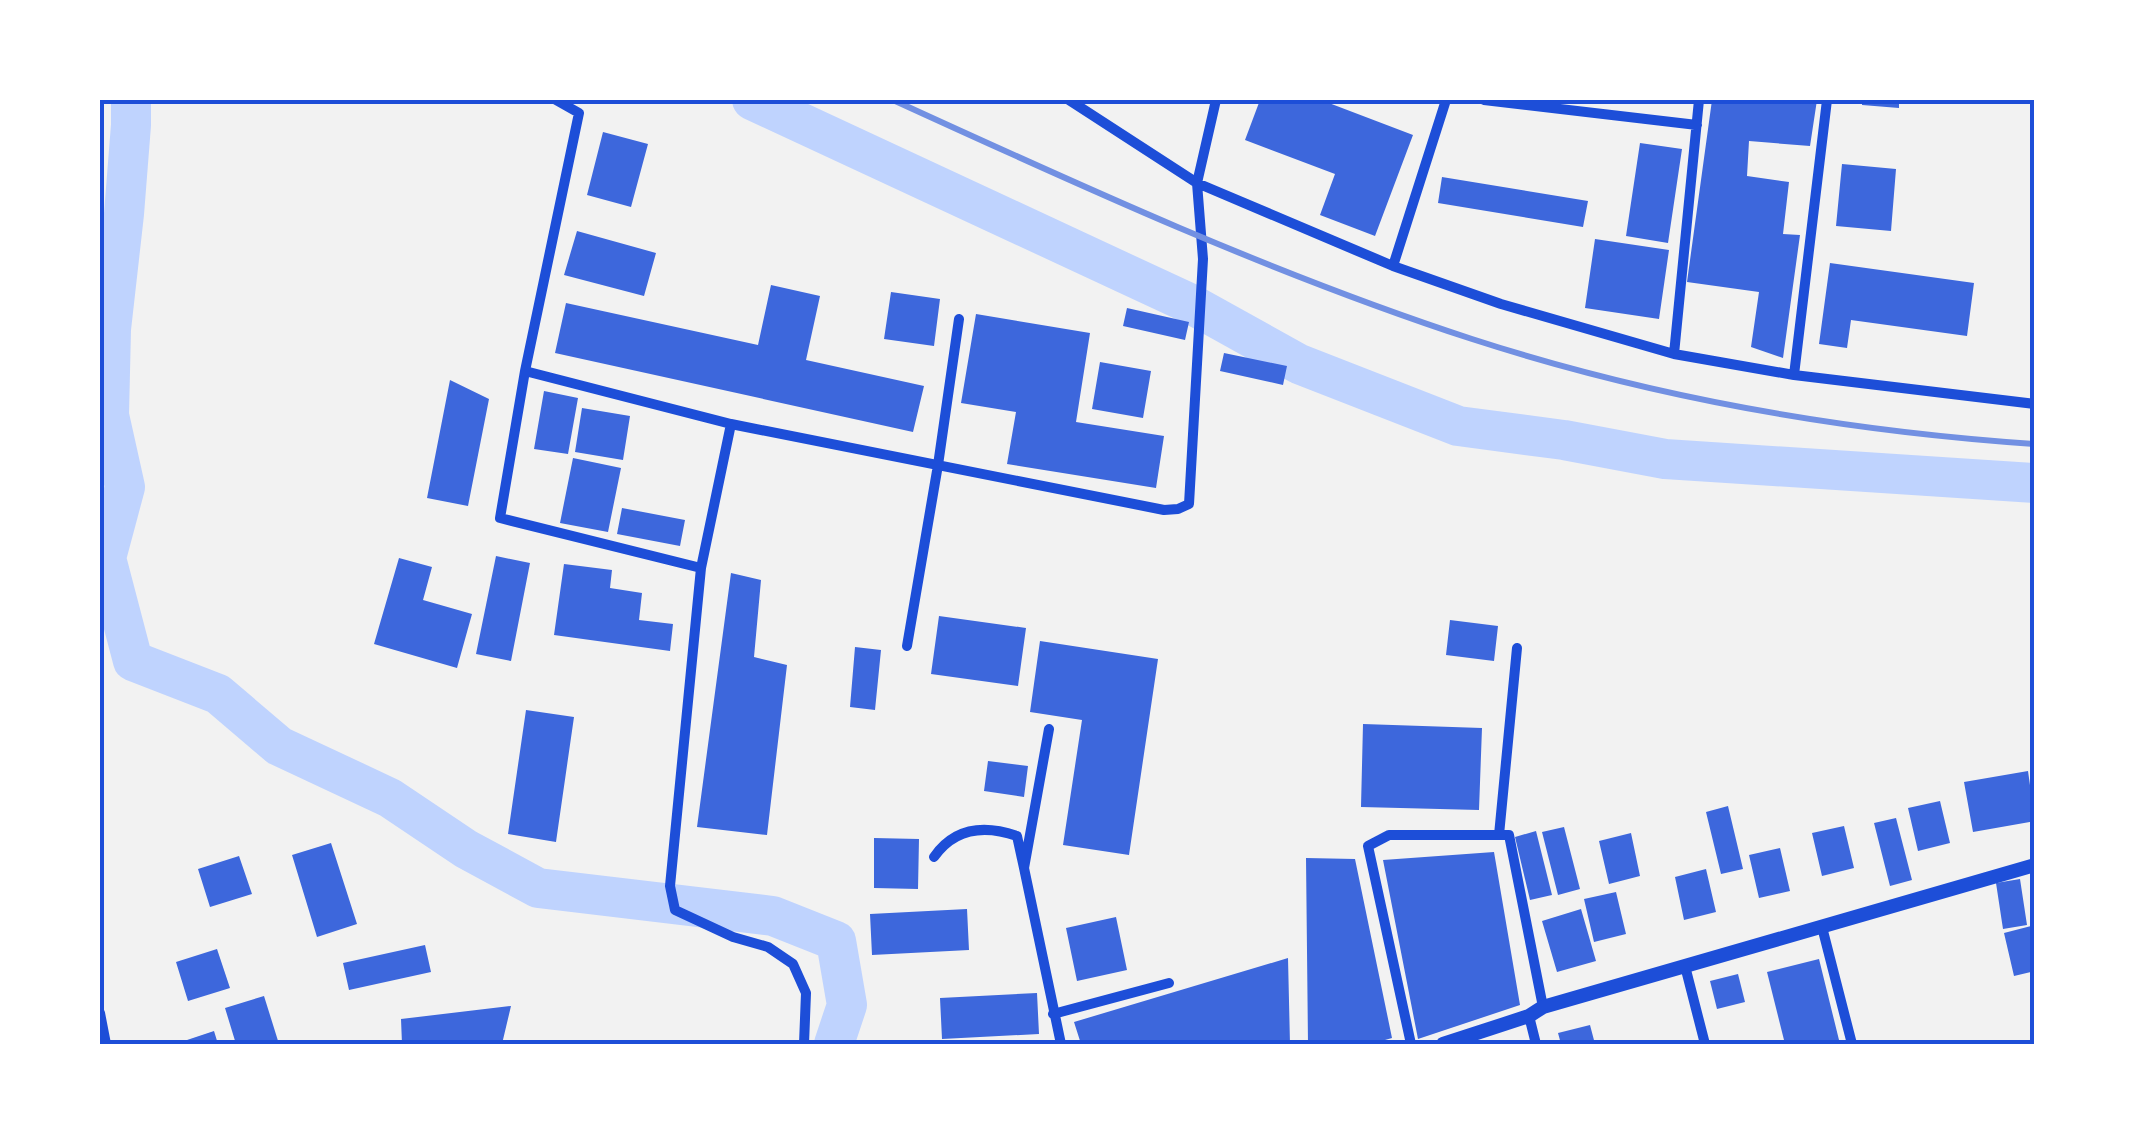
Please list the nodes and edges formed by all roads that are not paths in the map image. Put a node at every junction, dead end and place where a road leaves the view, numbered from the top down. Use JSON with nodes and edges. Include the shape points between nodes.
{"nodes":[{"id":1,"x":556,"y":100,"type":"edge"},
{"id":2,"x":1070,"y":100,"type":"edge"},
{"id":3,"x":1216,"y":100,"type":"edge"},
{"id":4,"x":1446,"y":100,"type":"edge"},
{"id":5,"x":1484,"y":100,"type":"edge"},
{"id":6,"x":1699,"y":100,"type":"edge"},
{"id":7,"x":1828,"y":100,"type":"edge"},
{"id":8,"x":1697,"y":125,"type":"junction"},
{"id":9,"x":1197,"y":183,"type":"junction"},
{"id":10,"x":1393,"y":266,"type":"junction"},
{"id":11,"x":959,"y":320,"type":"dead end"},
{"id":12,"x":1674,"y":354,"type":"junction"},
{"id":13,"x":525,"y":371,"type":"junction"},
{"id":14,"x":1794,"y":375,"type":"junction"},
{"id":15,"x":2035,"y":404,"type":"edge"},
{"id":16,"x":731,"y":424,"type":"junction"},
{"id":17,"x":938,"y":465,"type":"junction"},
{"id":18,"x":701,"y":568,"type":"junction"},
{"id":19,"x":907,"y":646,"type":"dead end"},
{"id":20,"x":1518,"y":648,"type":"dead end"},
{"id":21,"x":1050,"y":729,"type":"dead end"},
{"id":22,"x":1498,"y":835,"type":"junction"},
{"id":23,"x":934,"y":857,"type":"dead end"},
{"id":24,"x":2035,"y":865,"type":"edge"},
{"id":25,"x":1024,"y":868,"type":"junction"},
{"id":26,"x":1822,"y":927,"type":"junction"},
{"id":27,"x":1686,"y":966,"type":"junction"},
{"id":28,"x":1168,"y":982,"type":"dead end"},
{"id":29,"x":1543,"y":1007,"type":"junction"},
{"id":30,"x":100,"y":1013,"type":"edge"},
{"id":31,"x":1053,"y":1014,"type":"junction"},
{"id":32,"x":1529,"y":1016,"type":"junction"},
{"id":33,"x":106,"y":1044,"type":"edge"},
{"id":34,"x":804,"y":1044,"type":"edge"},
{"id":35,"x":1060,"y":1044,"type":"edge"},
{"id":36,"x":1411,"y":1044,"type":"edge"},
{"id":37,"x":1443,"y":1044,"type":"edge"},
{"id":38,"x":1536,"y":1044,"type":"edge"},
{"id":39,"x":1705,"y":1044,"type":"edge"},
{"id":40,"x":1852,"y":1044,"type":"edge"}],
"edges":[{"from":1,"to":13,"type":"street","via":[[579,113]]},
{"from":2,"to":9,"type":"street"},
{"from":3,"to":9,"type":"street"},
{"from":4,"to":10,"type":"street"},
{"from":5,"to":8,"type":"street"},
{"from":6,"to":8,"type":"street"},
{"from":7,"to":14,"type":"street"},
{"from":8,"to":12,"type":"street"},
{"from":9,"to":10,"type":"street"},
{"from":9,"to":17,"type":"street","via":[[1202,259],[1190,504],[1164,510]]},
{"from":10,"to":12,"type":"street"},
{"from":11,"to":17,"type":"street"},
{"from":12,"to":14,"type":"street"},
{"from":13,"to":16,"type":"street"},
{"from":13,"to":18,"type":"street","via":[[500,518]]},
{"from":14,"to":15,"type":"street"},
{"from":16,"to":17,"type":"street"},
{"from":16,"to":18,"type":"street"},
{"from":17,"to":19,"type":"street"},
{"from":18,"to":34,"type":"street","via":[[670,890],[675,910],[768,947],[793,964],[806,992]]},
{"from":20,"to":22,"type":"street"},
{"from":21,"to":25,"type":"street"},
{"from":22,"to":29,"type":"street","via":[[1510,835]]},
{"from":22,"to":36,"type":"street","via":[[1389,836],[1368,846]]},
{"from":23,"to":25,"type":"street","via":[[960,834],[1000,830],[1017,836]]},
{"from":24,"to":26,"type":"street"},
{"from":25,"to":31,"type":"street"},
{"from":26,"to":27,"type":"street"},
{"from":26,"to":40,"type":"street"},
{"from":27,"to":29,"type":"street"},
{"from":27,"to":39,"type":"street"},
{"from":28,"to":31,"type":"street"},
{"from":29,"to":32,"type":"street"},
{"from":30,"to":33,"type":"street"},
{"from":31,"to":35,"type":"street"},
{"from":32,"to":37,"type":"street"},
{"from":32,"to":38,"type":"street"}]}
